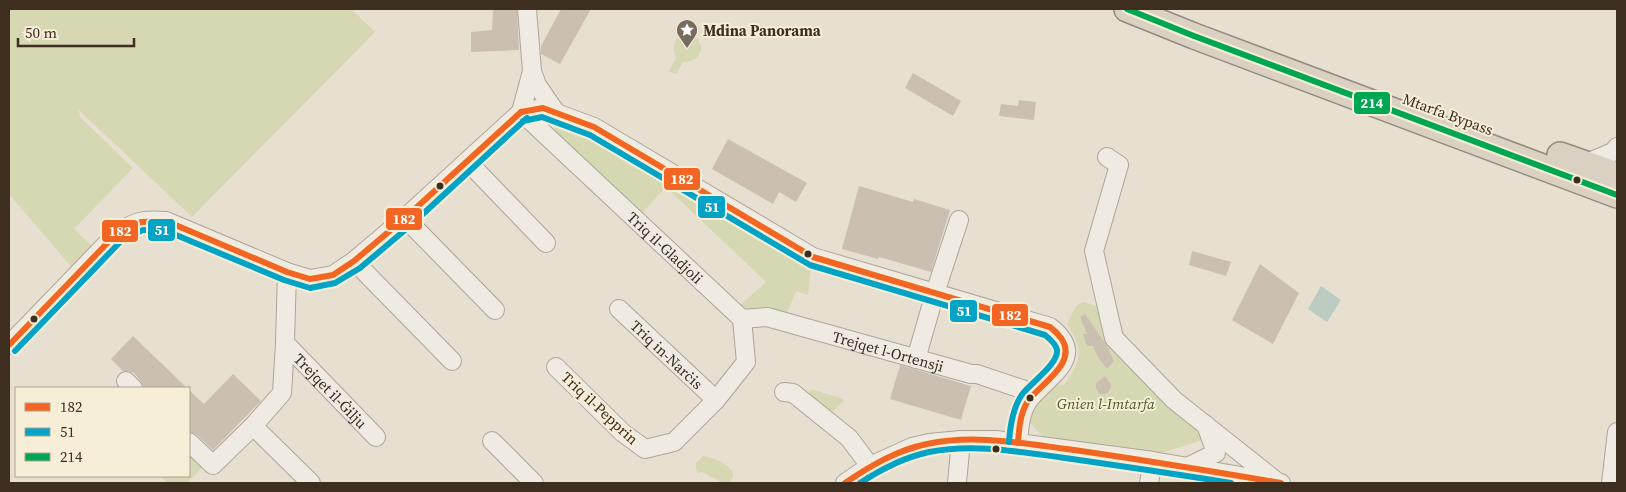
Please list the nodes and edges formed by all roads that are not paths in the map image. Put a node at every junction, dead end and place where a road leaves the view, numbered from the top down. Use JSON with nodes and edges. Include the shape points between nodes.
{"nodes":[{"id":1,"x":527,"y":9,"type":"edge"},
{"id":2,"x":1127,"y":9,"type":"edge"},
{"id":3,"x":1167,"y":9,"type":"edge"},
{"id":4,"x":532,"y":71,"type":"junction"},
{"id":5,"x":555,"y":111,"type":"junction"},
{"id":6,"x":521,"y":112,"type":"junction"},
{"id":7,"x":1617,"y":147,"type":"edge"},
{"id":8,"x":1107,"y":156,"type":"dead end"},
{"id":9,"x":468,"y":162,"type":"junction"},
{"id":10,"x":1584,"y":164,"type":"junction"},
{"id":11,"x":1617,"y":175,"type":"edge"},
{"id":12,"x":1617,"y":195,"type":"edge"},
{"id":13,"x":405,"y":218,"type":"junction"},
{"id":14,"x":959,"y":220,"type":"dead end"},
{"id":15,"x":546,"y":243,"type":"dead end"},
{"id":16,"x":354,"y":261,"type":"junction"},
{"id":17,"x":286,"y":272,"type":"junction"},
{"id":18,"x":935,"y":293,"type":"junction"},
{"id":19,"x":619,"y":309,"type":"dead end"},
{"id":20,"x":495,"y":310,"type":"dead end"},
{"id":21,"x":742,"y":319,"type":"junction"},
{"id":22,"x":286,"y":343,"type":"junction"},
{"id":23,"x":9,"y":345,"type":"edge"},
{"id":24,"x":916,"y":358,"type":"junction"},
{"id":25,"x":452,"y":361,"type":"dead end"},
{"id":26,"x":556,"y":367,"type":"dead end"},
{"id":27,"x":784,"y":392,"type":"dead end"},
{"id":28,"x":1034,"y":394,"type":"junction"},
{"id":29,"x":716,"y":400,"type":"junction"},
{"id":30,"x":1205,"y":424,"type":"junction"},
{"id":31,"x":253,"y":426,"type":"junction"},
{"id":32,"x":1617,"y":432,"type":"edge"},
{"id":33,"x":376,"y":437,"type":"dead end"},
{"id":34,"x":961,"y":440,"type":"junction"},
{"id":35,"x":492,"y":441,"type":"dead end"},
{"id":36,"x":190,"y":443,"type":"edge"},
{"id":37,"x":1018,"y":443,"type":"junction"},
{"id":38,"x":1233,"y":446,"type":"junction"},
{"id":39,"x":1153,"y":461,"type":"junction"},
{"id":40,"x":870,"y":466,"type":"junction"},
{"id":41,"x":1187,"y":467,"type":"junction"},
{"id":42,"x":1228,"y":474,"type":"junction"},
{"id":43,"x":311,"y":483,"type":"edge"},
{"id":44,"x":534,"y":483,"type":"edge"},
{"id":45,"x":845,"y":483,"type":"edge"},
{"id":46,"x":957,"y":483,"type":"edge"},
{"id":47,"x":1149,"y":483,"type":"edge"},
{"id":48,"x":1279,"y":483,"type":"edge"},
{"id":49,"x":1611,"y":483,"type":"edge"}],
"edges":[{"from":1,"to":4,"type":"street"},
{"from":2,"to":12,"type":"highway","name":"Mtarfa Bypass"},
{"from":3,"to":10,"type":"highway","name":"Mtarfa Bypass"},
{"from":4,"to":5,"type":"street","via":[[537,85]]},
{"from":4,"to":6,"type":"street"},
{"from":5,"to":6,"type":"street","via":[[543,108]]},
{"from":5,"to":18,"type":"street","via":[[594,127],[813,257]]},
{"from":6,"to":9,"type":"street"},
{"from":6,"to":21,"type":"street","name":"Triq il-Gladjoli"},
{"from":7,"to":10,"type":"street","via":[[1613,152]]},
{"from":8,"to":30,"type":"street","via":[[1119,165],[1094,250],[1114,338],[1174,400]]},
{"from":9,"to":13,"type":"street"},
{"from":9,"to":15,"type":"street"},
{"from":10,"to":11,"type":"highway","name":"Mtarfa Bypass"},
{"from":13,"to":16,"type":"street"},
{"from":13,"to":20,"type":"street"},
{"from":14,"to":18,"type":"street"},
{"from":16,"to":17,"type":"street","via":[[333,275],[310,279]]},
{"from":16,"to":25,"type":"street"},
{"from":17,"to":22,"type":"street"},
{"from":17,"to":23,"type":"street","via":[[166,221],[135,222],[111,238]]},
{"from":18,"to":24,"type":"street"},
{"from":18,"to":28,"type":"street","via":[[1050,326],[1062,338],[1065,356],[1056,372]]},
{"from":19,"to":29,"type":"street","name":"Triq in-Narċis"},
{"from":21,"to":24,"type":"street","name":"Trejqet l-Ortensji","via":[[767,317]]},
{"from":21,"to":29,"type":"street","via":[[746,362]]},
{"from":22,"to":31,"type":"street","via":[[282,393]]},
{"from":22,"to":33,"type":"street","name":"Trejqet il-Ġilju"},
{"from":24,"to":28,"type":"street","name":"Trejqet l-Ortensji","via":[[978,374]]},
{"from":26,"to":29,"type":"street","name":"Triq il-Pepprin","via":[[645,449],[674,442]]},
{"from":27,"to":40,"type":"street","via":[[793,393],[849,438]]},
{"from":28,"to":37,"type":"street","via":[[1019,426]]},
{"from":30,"to":38,"type":"street"},
{"from":30,"to":41,"type":"street","via":[[1216,453]]},
{"from":31,"to":36,"type":"street","via":[[213,464]]},
{"from":31,"to":43,"type":"street"},
{"from":32,"to":49,"type":"street"},
{"from":34,"to":37,"type":"street"},
{"from":34,"to":40,"type":"street","via":[[912,447]]},
{"from":34,"to":46,"type":"street"},
{"from":35,"to":44,"type":"street"},
{"from":37,"to":39,"type":"street"},
{"from":38,"to":42,"type":"street"},
{"from":38,"to":48,"type":"street"},
{"from":39,"to":41,"type":"street"},
{"from":39,"to":47,"type":"street"},
{"from":40,"to":45,"type":"street"},
{"from":41,"to":42,"type":"street"},
{"from":42,"to":48,"type":"street"}]}
